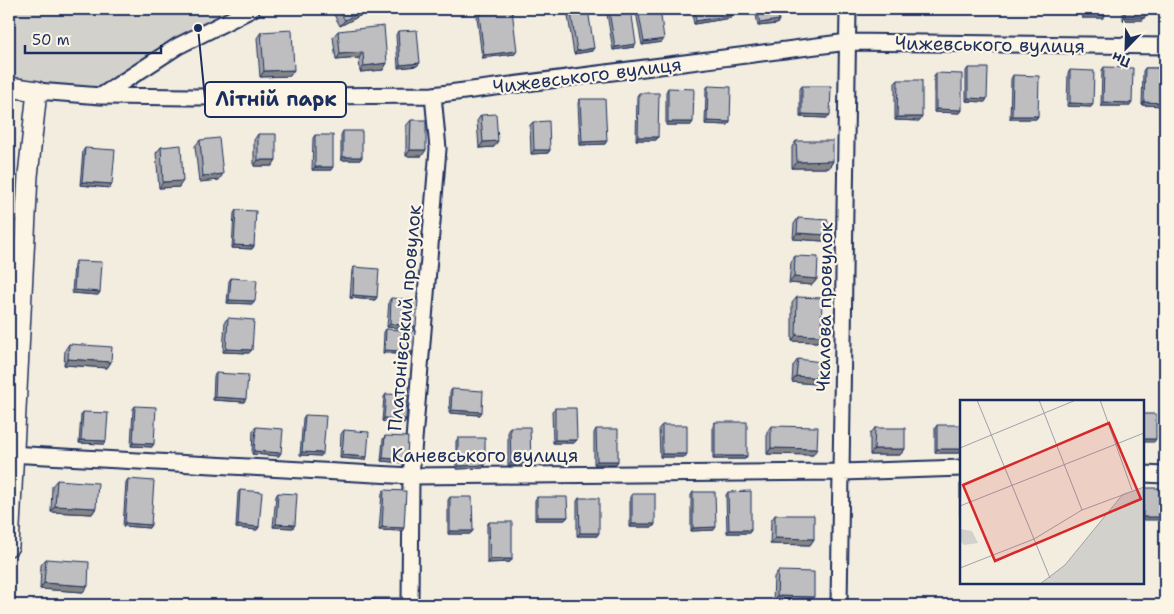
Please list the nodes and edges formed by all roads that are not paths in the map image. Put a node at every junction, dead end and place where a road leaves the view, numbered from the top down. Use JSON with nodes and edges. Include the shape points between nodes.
{"nodes":[{"id":1,"x":252,"y":9,"type":"edge"},
{"id":2,"x":848,"y":9,"type":"edge"},
{"id":3,"x":848,"y":42,"type":"junction"},
{"id":4,"x":1165,"y":46,"type":"edge"},
{"id":5,"x":9,"y":87,"type":"edge"},
{"id":6,"x":36,"y":91,"type":"junction"},
{"id":7,"x":433,"y":95,"type":"junction"},
{"id":8,"x":101,"y":96,"type":"junction"},
{"id":9,"x":12,"y":454,"type":"edge"},
{"id":10,"x":960,"y":468,"type":"edge"},
{"id":11,"x":842,"y":472,"type":"junction"},
{"id":12,"x":1144,"y":474,"type":"edge"},
{"id":13,"x":1165,"y":475,"type":"edge"},
{"id":14,"x":411,"y":476,"type":"junction"},
{"id":15,"x":9,"y":546,"type":"edge"},
{"id":16,"x":410,"y":605,"type":"edge"},
{"id":17,"x":839,"y":605,"type":"edge"}],
"edges":[{"from":1,"to":8,"type":"street","via":[[178,46]]},
{"from":2,"to":3,"type":"street","name":"Чкалова провулок"},
{"from":3,"to":4,"type":"street","name":"Чижевського вулиця"},
{"from":3,"to":7,"type":"street","name":"Чижевського вулиця"},
{"from":3,"to":11,"type":"street","name":"Чкалова провулок"},
{"from":5,"to":6,"type":"street","name":"Чижевського вулиця"},
{"from":6,"to":8,"type":"street","name":"Чижевського вулиця"},
{"from":6,"to":9,"type":"street"},
{"from":7,"to":8,"type":"street","name":"Чижевського вулиця"},
{"from":7,"to":14,"type":"street","name":"Платонівський провулок","via":[[438,149]]},
{"from":9,"to":14,"type":"street","name":"Каневського вулиця"},
{"from":9,"to":15,"type":"street"},
{"from":10,"to":11,"type":"street","name":"Каневського вулиця"},
{"from":11,"to":14,"type":"street","name":"Каневського вулиця"},
{"from":11,"to":17,"type":"street","name":"Чкалова провулок"},
{"from":12,"to":13,"type":"street"},
{"from":14,"to":16,"type":"street","name":"Платонівський провулок"}]}
